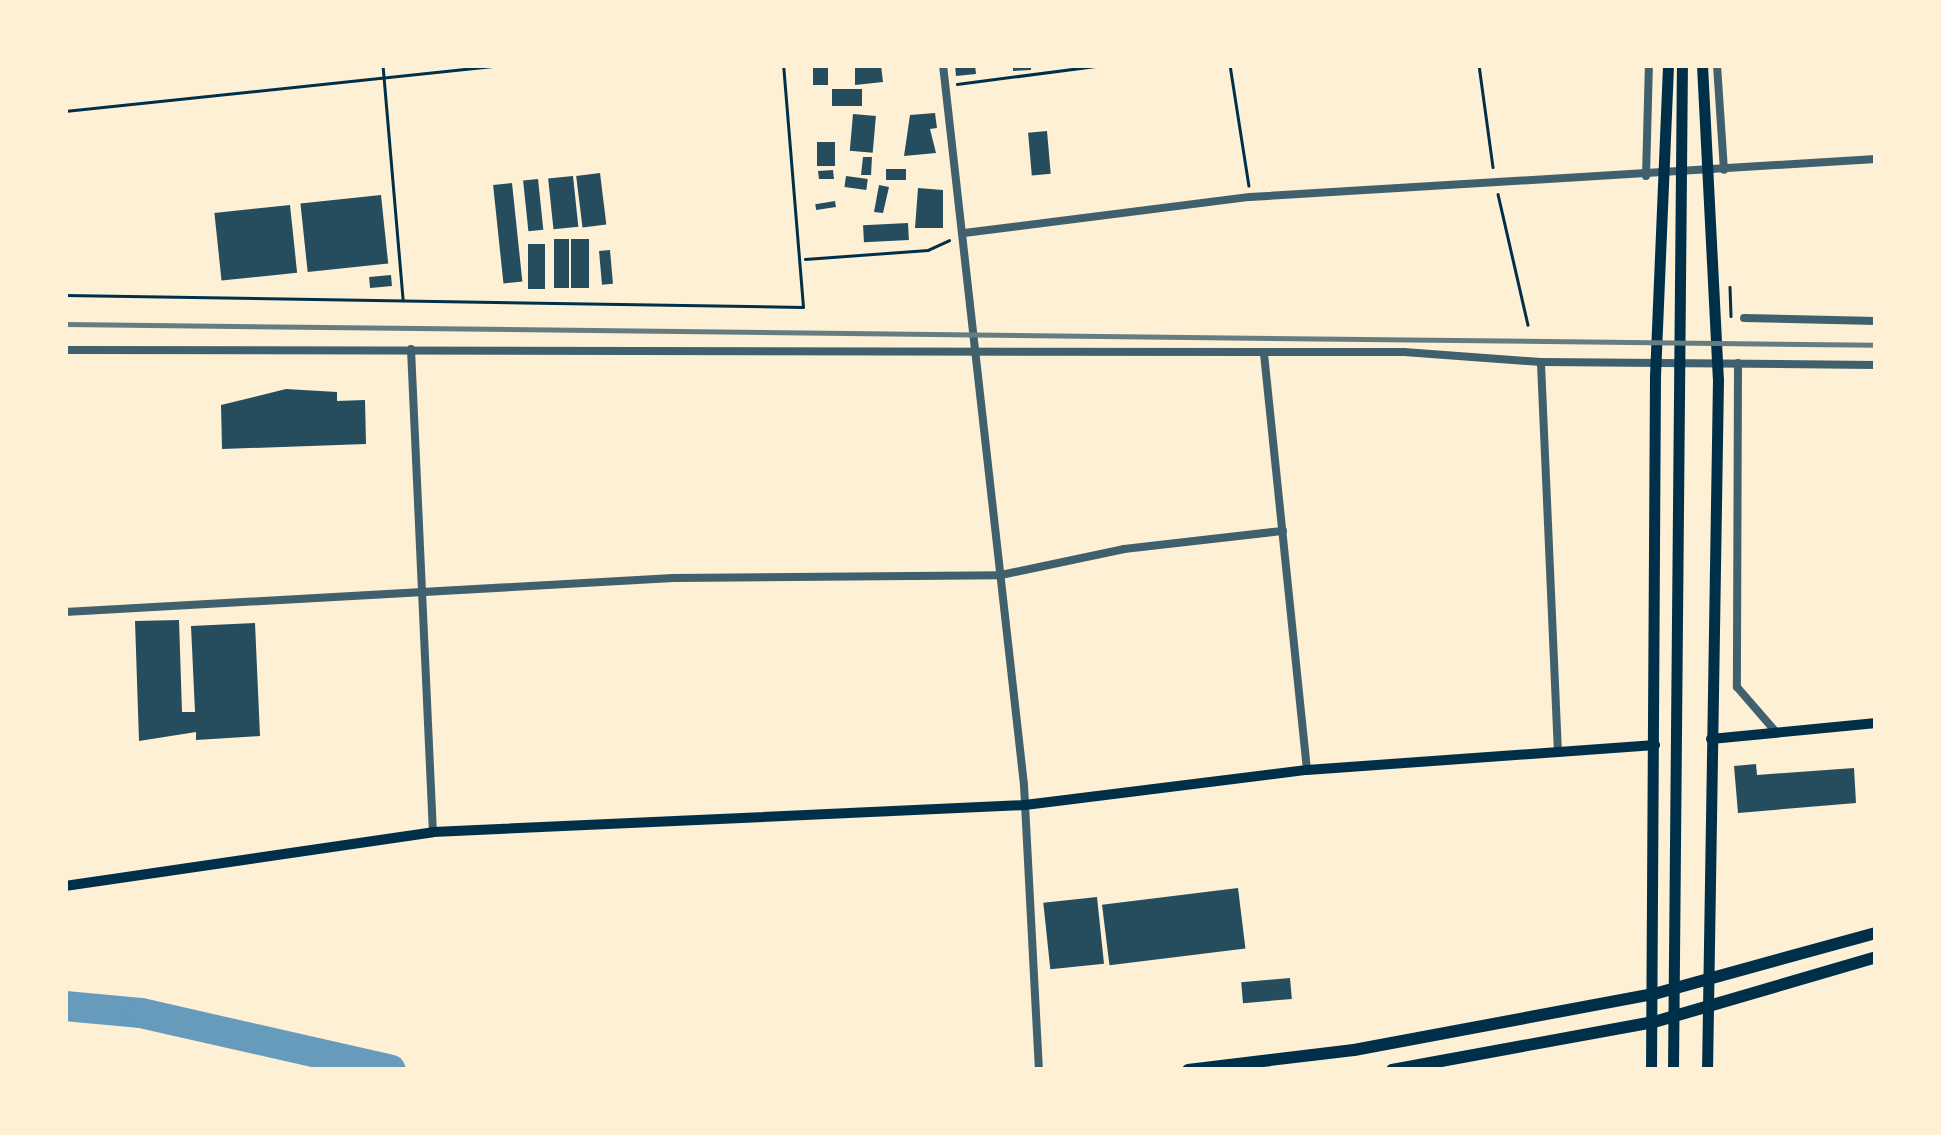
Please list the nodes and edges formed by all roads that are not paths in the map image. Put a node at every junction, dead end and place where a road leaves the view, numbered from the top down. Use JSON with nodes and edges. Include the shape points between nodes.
{"nodes":[{"id":1,"x":944,"y":65,"type":"edge"},
{"id":2,"x":1649,"y":65,"type":"edge"},
{"id":3,"x":1668,"y":65,"type":"edge"},
{"id":4,"x":1682,"y":65,"type":"edge"},
{"id":5,"x":1702,"y":65,"type":"edge"},
{"id":6,"x":1718,"y":65,"type":"edge"},
{"id":7,"x":1876,"y":159,"type":"edge"},
{"id":8,"x":1724,"y":170,"type":"junction"},
{"id":9,"x":1646,"y":176,"type":"junction"},
{"id":10,"x":964,"y":233,"type":"junction"},
{"id":11,"x":1744,"y":318,"type":"dead end"},
{"id":12,"x":1876,"y":321,"type":"edge"},
{"id":13,"x":411,"y":349,"type":"junction"},
{"id":14,"x":65,"y":350,"type":"edge"},
{"id":15,"x":1264,"y":352,"type":"junction"},
{"id":16,"x":976,"y":354,"type":"junction"},
{"id":17,"x":1540,"y":362,"type":"junction"},
{"id":18,"x":1738,"y":363,"type":"junction"},
{"id":19,"x":1876,"y":365,"type":"edge"},
{"id":20,"x":1283,"y":531,"type":"junction"},
{"id":21,"x":1001,"y":575,"type":"junction"},
{"id":22,"x":422,"y":597,"type":"junction"},
{"id":23,"x":65,"y":612,"type":"edge"},
{"id":24,"x":1876,"y":723,"type":"edge"},
{"id":25,"x":1776,"y":732,"type":"junction"},
{"id":26,"x":1711,"y":738,"type":"junction"},
{"id":27,"x":1655,"y":744,"type":"junction"},
{"id":28,"x":1558,"y":754,"type":"junction"},
{"id":29,"x":1307,"y":770,"type":"junction"},
{"id":30,"x":1026,"y":805,"type":"junction"},
{"id":31,"x":433,"y":832,"type":"junction"},
{"id":32,"x":65,"y":886,"type":"edge"},
{"id":33,"x":1876,"y":934,"type":"edge"},
{"id":34,"x":1876,"y":957,"type":"edge"},
{"id":35,"x":1708,"y":983,"type":"junction"},
{"id":36,"x":1654,"y":994,"type":"junction"},
{"id":37,"x":1707,"y":1009,"type":"junction"},
{"id":38,"x":1654,"y":1022,"type":"junction"},
{"id":39,"x":1039,"y":1070,"type":"edge"},
{"id":40,"x":1188,"y":1070,"type":"edge"},
{"id":41,"x":1392,"y":1070,"type":"edge"},
{"id":42,"x":1652,"y":1070,"type":"edge"},
{"id":43,"x":1673,"y":1070,"type":"edge"},
{"id":44,"x":1707,"y":1070,"type":"edge"}],
"edges":[{"from":1,"to":10,"type":"street"},
{"from":2,"to":9,"type":"street"},
{"from":3,"to":27,"type":"main road","via":[[1656,376]]},
{"from":4,"to":43,"type":"main road"},
{"from":5,"to":26,"type":"main road","via":[[1718,379]]},
{"from":6,"to":8,"type":"street"},
{"from":7,"to":8,"type":"street"},
{"from":8,"to":9,"type":"street"},
{"from":9,"to":10,"type":"street","via":[[1250,197]]},
{"from":10,"to":16,"type":"street"},
{"from":11,"to":12,"type":"street"},
{"from":13,"to":14,"type":"street"},
{"from":13,"to":16,"type":"street"},
{"from":13,"to":22,"type":"street"},
{"from":15,"to":16,"type":"street"},
{"from":15,"to":17,"type":"street","via":[[1404,352]]},
{"from":15,"to":20,"type":"street"},
{"from":16,"to":21,"type":"street"},
{"from":17,"to":18,"type":"street"},
{"from":17,"to":28,"type":"street"},
{"from":18,"to":19,"type":"street"},
{"from":18,"to":25,"type":"street","via":[[1737,687]]},
{"from":20,"to":21,"type":"street","via":[[1124,549]]},
{"from":20,"to":29,"type":"street"},
{"from":21,"to":22,"type":"street","via":[[674,578]]},
{"from":21,"to":30,"type":"street"},
{"from":22,"to":23,"type":"street"},
{"from":22,"to":31,"type":"street"},
{"from":24,"to":25,"type":"main road"},
{"from":25,"to":26,"type":"main road"},
{"from":26,"to":35,"type":"main road"},
{"from":27,"to":28,"type":"main road"},
{"from":27,"to":36,"type":"main road"},
{"from":28,"to":29,"type":"main road"},
{"from":29,"to":30,"type":"main road"},
{"from":30,"to":31,"type":"main road"},
{"from":30,"to":39,"type":"street"},
{"from":31,"to":32,"type":"main road"},
{"from":33,"to":35,"type":"highway"},
{"from":34,"to":37,"type":"highway"},
{"from":35,"to":36,"type":"highway"},
{"from":35,"to":37,"type":"main road"},
{"from":36,"to":38,"type":"main road"},
{"from":36,"to":40,"type":"highway","via":[[1354,1050]]},
{"from":37,"to":38,"type":"highway"},
{"from":37,"to":44,"type":"main road"},
{"from":38,"to":41,"type":"highway"},
{"from":38,"to":42,"type":"main road"}]}
